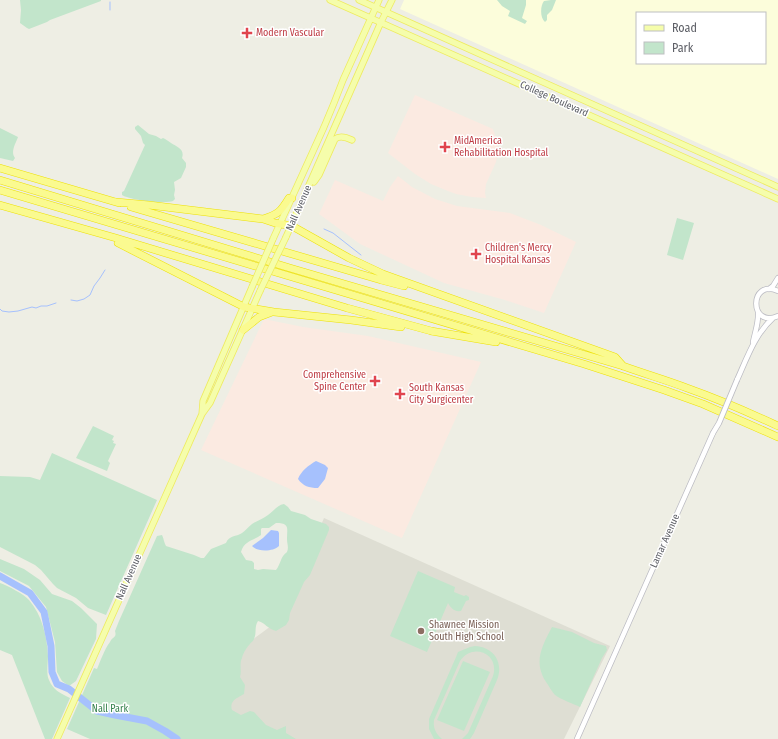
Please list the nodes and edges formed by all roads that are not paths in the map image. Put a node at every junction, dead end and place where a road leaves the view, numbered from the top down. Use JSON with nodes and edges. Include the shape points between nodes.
{"nodes":[{"id":1,"x":330,"y":0,"type":"edge"},
{"id":2,"x":359,"y":0,"type":"edge"},
{"id":3,"x":379,"y":0,"type":"edge"},
{"id":4,"x":392,"y":0,"type":"edge"},
{"id":5,"x":376,"y":8,"type":"junction"},
{"id":6,"x":386,"y":12,"type":"junction"},
{"id":7,"x":371,"y":18,"type":"junction"},
{"id":8,"x":381,"y":22,"type":"junction"},
{"id":9,"x":352,"y":140,"type":"dead end"},
{"id":10,"x":0,"y":168,"type":"edge"},
{"id":11,"x":0,"y":180,"type":"edge"},
{"id":12,"x":778,"y":187,"type":"edge"},
{"id":13,"x":0,"y":190,"type":"edge"},
{"id":14,"x":307,"y":192,"type":"junction"},
{"id":15,"x":292,"y":198,"type":"junction"},
{"id":16,"x":778,"y":199,"type":"edge"},
{"id":17,"x":116,"y":202,"type":"junction"},
{"id":18,"x":0,"y":205,"type":"edge"},
{"id":19,"x":263,"y":219,"type":"junction"},
{"id":20,"x":280,"y":224,"type":"junction"},
{"id":21,"x":292,"y":226,"type":"junction"},
{"id":22,"x":99,"y":234,"type":"junction"},
{"id":23,"x":778,"y":278,"type":"edge"},
{"id":24,"x":769,"y":289,"type":"junction"},
{"id":25,"x":778,"y":291,"type":"edge"},
{"id":26,"x":442,"y":296,"type":"junction"},
{"id":27,"x":244,"y":306,"type":"junction"},
{"id":28,"x":252,"y":308,"type":"junction"},
{"id":29,"x":274,"y":312,"type":"junction"},
{"id":30,"x":758,"y":312,"type":"junction"},
{"id":31,"x":776,"y":317,"type":"edge"},
{"id":32,"x":243,"y":330,"type":"junction"},
{"id":33,"x":435,"y":332,"type":"junction"},
{"id":34,"x":753,"y":344,"type":"junction"},
{"id":35,"x":527,"y":347,"type":"junction"},
{"id":36,"x":623,"y":366,"type":"junction"},
{"id":37,"x":202,"y":414,"type":"junction"},
{"id":38,"x":778,"y":426,"type":"edge"},
{"id":39,"x":778,"y":438,"type":"edge"},
{"id":40,"x":57,"y":739,"type":"edge"},
{"id":41,"x":577,"y":739,"type":"edge"}],
"edges":[{"from":1,"to":7,"type":"main road","name":"College Boulevard"},
{"from":2,"to":5,"type":"main road","name":"College Boulevard"},
{"from":3,"to":5,"type":"main road","name":"Nall Avenue"},
{"from":4,"to":6,"type":"main road","name":"Nall Avenue"},
{"from":5,"to":6,"type":"main road","name":"College Boulevard"},
{"from":5,"to":7,"type":"main road","name":"Nall Avenue"},
{"from":6,"to":8,"type":"main road","name":"Nall Avenue"},
{"from":6,"to":12,"type":"main road","name":"College Boulevard"},
{"from":7,"to":8,"type":"main road","name":"College Boulevard"},
{"from":7,"to":15,"type":"main road","name":"Nall Avenue"},
{"from":8,"to":14,"type":"main road","name":"Nall Avenue"},
{"from":8,"to":16,"type":"main road","name":"College Boulevard"},
{"from":9,"to":14,"type":"main road","via":[[342,137],[335,139]]},
{"from":10,"to":17,"type":"highway"},
{"from":11,"to":36,"type":"highway"},
{"from":13,"to":35,"type":"highway"},
{"from":14,"to":21,"type":"main road","name":"Nall Avenue"},
{"from":15,"to":19,"type":"highway","via":[[289,198],[278,213]]},
{"from":15,"to":20,"type":"main road","name":"Nall Avenue"},
{"from":17,"to":19,"type":"highway"},
{"from":17,"to":26,"type":"highway"},
{"from":18,"to":22,"type":"highway"},
{"from":19,"to":20,"type":"highway"},
{"from":20,"to":21,"type":"highway"},
{"from":20,"to":27,"type":"main road","name":"Nall Avenue","bridge":true},
{"from":21,"to":26,"type":"highway","via":[[370,268]]},
{"from":21,"to":28,"type":"main road","name":"Nall Avenue","bridge":true},
{"from":22,"to":27,"type":"highway"},
{"from":22,"to":33,"type":"highway"},
{"from":23,"to":24,"type":"street"},
{"from":24,"to":25,"type":"street"},
{"from":24,"to":30,"type":"street","name":"Lamar Avenue","via":[[756,298]]},
{"from":26,"to":36,"type":"highway","via":[[615,357]]},
{"from":27,"to":28,"type":"highway"},
{"from":27,"to":37,"type":"main road","name":"Nall Avenue","via":[[203,401]]},
{"from":28,"to":29,"type":"highway"},
{"from":28,"to":32,"type":"main road","name":"Nall Avenue"},
{"from":29,"to":32,"type":"highway","via":[[259,317]]},
{"from":29,"to":33,"type":"highway"},
{"from":30,"to":31,"type":"street","via":[[764,317]]},
{"from":30,"to":34,"type":"street","name":"Lamar Avenue"},
{"from":31,"to":34,"type":"street","name":"Lamar Avenue","via":[[766,325]]},
{"from":32,"to":37,"type":"main road","name":"Nall Avenue","via":[[210,403]]},
{"from":33,"to":35,"type":"highway"},
{"from":34,"to":41,"type":"street","name":"Lamar Avenue","bridge":true},
{"from":35,"to":39,"type":"highway","via":[[703,404]]},
{"from":36,"to":38,"type":"highway","via":[[714,398]]},
{"from":37,"to":40,"type":"main road","name":"Nall Avenue"}]}
